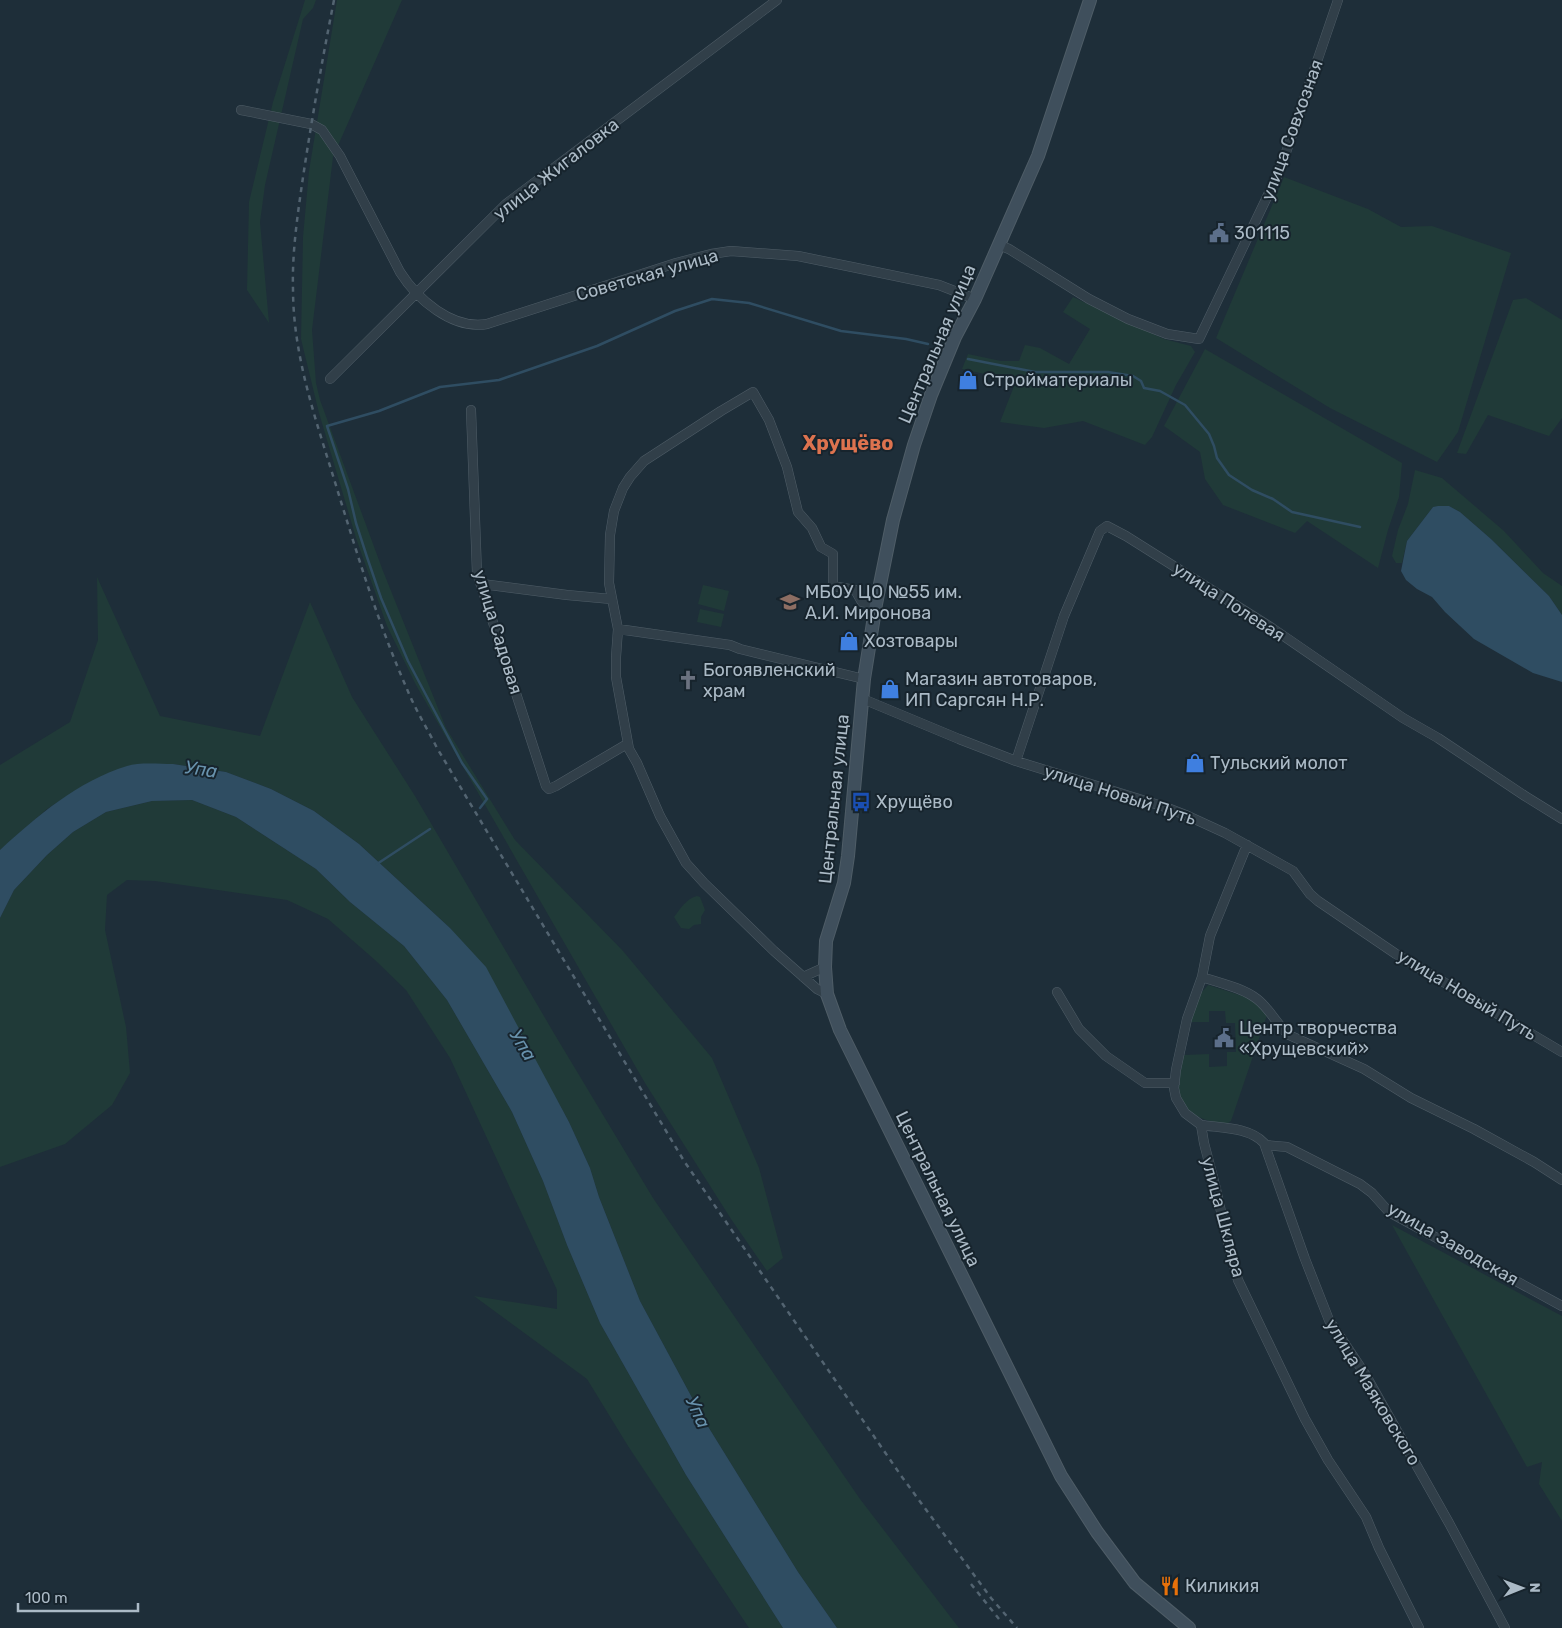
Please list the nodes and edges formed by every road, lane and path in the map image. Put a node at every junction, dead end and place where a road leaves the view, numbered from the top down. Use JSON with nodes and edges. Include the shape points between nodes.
{"nodes":[{"id":1,"x":777,"y":0,"type":"edge"},
{"id":2,"x":1090,"y":0,"type":"edge"},
{"id":3,"x":1338,"y":0,"type":"edge"},
{"id":4,"x":241,"y":110,"type":"dead end"},
{"id":5,"x":999,"y":245,"type":"junction"},
{"id":6,"x":417,"y":294,"type":"junction"},
{"id":7,"x":974,"y":299,"type":"junction"},
{"id":8,"x":330,"y":379,"type":"dead end"},
{"id":9,"x":471,"y":410,"type":"dead end"},
{"id":10,"x":482,"y":584,"type":"junction"},
{"id":11,"x":611,"y":599,"type":"junction"},
{"id":12,"x":876,"y":604,"type":"junction"},
{"id":13,"x":618,"y":629,"type":"junction"},
{"id":14,"x":864,"y":679,"type":"junction"},
{"id":15,"x":863,"y":699,"type":"junction"},
{"id":16,"x":628,"y":744,"type":"junction"},
{"id":17,"x":1016,"y":761,"type":"junction"},
{"id":18,"x":1562,"y":819,"type":"edge"},
{"id":19,"x":1247,"y":845,"type":"junction"},
{"id":20,"x":825,"y":967,"type":"junction"},
{"id":21,"x":803,"y":977,"type":"junction"},
{"id":22,"x":1202,"y":977,"type":"junction"},
{"id":23,"x":1056,"y":992,"type":"dead end"},
{"id":24,"x":828,"y":994,"type":"junction"},
{"id":25,"x":1562,"y":1052,"type":"edge"},
{"id":26,"x":1174,"y":1083,"type":"junction"},
{"id":27,"x":1201,"y":1125,"type":"junction"},
{"id":28,"x":1265,"y":1145,"type":"junction"},
{"id":29,"x":1562,"y":1180,"type":"edge"},
{"id":30,"x":1562,"y":1306,"type":"edge"},
{"id":31,"x":1189,"y":1628,"type":"edge"},
{"id":32,"x":1419,"y":1628,"type":"edge"},
{"id":33,"x":1506,"y":1628,"type":"edge"}],
"edges":[{"from":1,"to":6,"type":"street","name":"улица Жигаловка","via":[[506,204]]},
{"from":2,"to":5,"type":"main road","name":"Центральная улица","via":[[1038,156]]},
{"from":3,"to":5,"type":"street","name":"улица Совхозная","via":[[1280,170],[1199,339],[1167,334],[1128,318],[1089,299]]},
{"from":4,"to":6,"type":"street","name":"Советская улица","via":[[311,124],[322,130],[340,156],[400,272]]},
{"from":5,"to":7,"type":"main road","name":"Центральная улица"},
{"from":6,"to":7,"type":"street","name":"Советская улица","via":[[452,319],[482,325],[676,263],[739,251],[798,256],[939,285]]},
{"from":6,"to":8,"type":"street","name":"улица Жигаловка"},
{"from":7,"to":12,"type":"main road","name":"Центральная улица","via":[[936,380],[919,428],[893,520]]},
{"from":9,"to":10,"type":"street","name":"улица Садовая","via":[[476,567]]},
{"from":10,"to":11,"type":"street"},
{"from":10,"to":16,"type":"street","name":"улица Садовая","via":[[549,789]]},
{"from":11,"to":12,"type":"street","via":[[610,535],[614,511],[626,483],[644,461],[753,392],[769,420],[787,467],[798,512],[812,528],[821,547],[833,554],[833,584],[855,590],[862,601]]},
{"from":11,"to":13,"type":"street"},
{"from":12,"to":14,"type":"main road","name":"Центральная улица"},
{"from":13,"to":14,"type":"street","via":[[730,645]]},
{"from":13,"to":16,"type":"street","via":[[616,677]]},
{"from":14,"to":15,"type":"main road","name":"Центральная улица"},
{"from":15,"to":17,"type":"street","name":"улица Новый Путь"},
{"from":15,"to":20,"type":"main road","name":"Центральная улица","via":[[848,856],[844,883],[826,941]]},
{"from":16,"to":21,"type":"street","via":[[660,816],[688,866]]},
{"from":17,"to":18,"type":"street","name":"улица Полевая","via":[[1064,616],[1100,531],[1107,526],[1272,628],[1403,718]]},
{"from":17,"to":19,"type":"street","name":"улица Новый Путь","via":[[1166,807]]},
{"from":19,"to":22,"type":"street","via":[[1210,936]]},
{"from":19,"to":25,"type":"street","name":"улица Новый Путь","via":[[1293,871],[1318,901],[1396,954]]},
{"from":20,"to":21,"type":"street"},
{"from":20,"to":24,"type":"main road","name":"Центральная улица"},
{"from":21,"to":24,"type":"street"},
{"from":22,"to":26,"type":"street","via":[[1188,1019]]},
{"from":22,"to":29,"type":"street","via":[[1258,1000],[1288,1035],[1364,1069]]},
{"from":23,"to":26,"type":"street","via":[[1079,1029],[1106,1056],[1145,1083]]},
{"from":24,"to":31,"type":"main road","name":"Центральная улица","via":[[840,1030],[1061,1476],[1135,1583]]},
{"from":26,"to":27,"type":"street","via":[[1175,1095],[1182,1109]]},
{"from":27,"to":28,"type":"street","via":[[1241,1131]]},
{"from":27,"to":32,"type":"street","name":"улица Шкляра","via":[[1240,1285],[1305,1419],[1366,1517]]},
{"from":28,"to":30,"type":"street","name":"улица Заводская","via":[[1287,1147],[1360,1184],[1390,1212]]},
{"from":28,"to":33,"type":"street","name":"улица Маяковского","via":[[1330,1320],[1370,1382]]}]}
